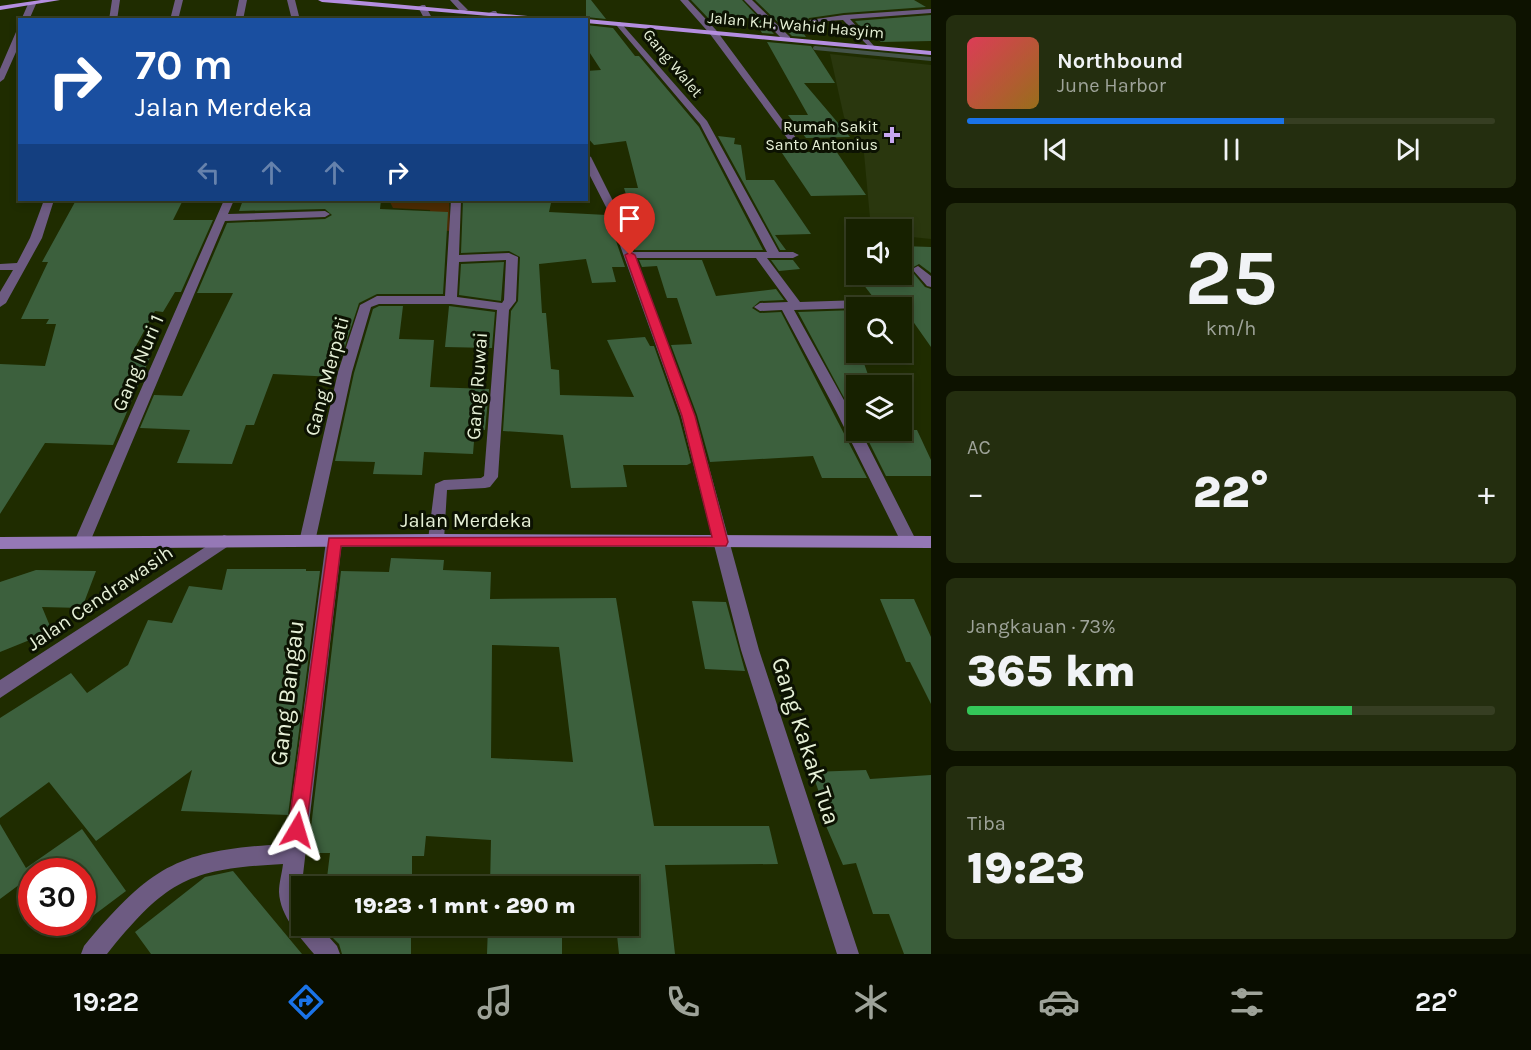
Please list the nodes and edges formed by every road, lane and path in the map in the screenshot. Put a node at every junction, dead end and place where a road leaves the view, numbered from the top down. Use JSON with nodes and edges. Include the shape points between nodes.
{"nodes":[{"id":1,"x":56,"y":0,"type":"edge"},
{"id":2,"x":116,"y":0,"type":"edge"},
{"id":3,"x":178,"y":0,"type":"edge"},
{"id":4,"x":243,"y":0,"type":"edge"},
{"id":5,"x":291,"y":0,"type":"edge"},
{"id":6,"x":322,"y":0,"type":"edge"},
{"id":7,"x":454,"y":0,"type":"edge"},
{"id":8,"x":684,"y":0,"type":"edge"},
{"id":9,"x":748,"y":0,"type":"edge"},
{"id":10,"x":32,"y":3,"type":"junction"},
{"id":11,"x":422,"y":7,"type":"junction"},
{"id":12,"x":0,"y":8,"type":"edge"},
{"id":13,"x":464,"y":10,"type":"junction"},
{"id":14,"x":931,"y":11,"type":"edge"},
{"id":15,"x":495,"y":16,"type":"edge"},
{"id":16,"x":844,"y":17,"type":"junction"},
{"id":17,"x":26,"y":18,"type":"edge"},
{"id":18,"x":113,"y":18,"type":"edge"},
{"id":19,"x":174,"y":18,"type":"edge"},
{"id":20,"x":239,"y":18,"type":"edge"},
{"id":21,"x":296,"y":18,"type":"edge"},
{"id":22,"x":428,"y":18,"type":"edge"},
{"id":23,"x":532,"y":18,"type":"edge"},
{"id":24,"x":813,"y":20,"type":"dead end"},
{"id":25,"x":588,"y":21,"type":"edge"},
{"id":26,"x":620,"y":24,"type":"junction"},
{"id":27,"x":713,"y":32,"type":"junction"},
{"id":28,"x":18,"y":37,"type":"edge"},
{"id":29,"x":787,"y":39,"type":"junction"},
{"id":30,"x":870,"y":46,"type":"junction"},
{"id":31,"x":931,"y":53,"type":"edge"},
{"id":32,"x":0,"y":79,"type":"edge"},
{"id":33,"x":796,"y":144,"type":"dead end"},
{"id":34,"x":588,"y":161,"type":"edge"},
{"id":35,"x":50,"y":201,"type":"edge"},
{"id":36,"x":229,"y":201,"type":"edge"},
{"id":37,"x":456,"y":201,"type":"edge"},
{"id":38,"x":325,"y":214,"type":"dead end"},
{"id":39,"x":221,"y":218,"type":"junction"},
{"id":40,"x":630,"y":255,"type":"junction"},
{"id":41,"x":759,"y":255,"type":"junction"},
{"id":42,"x":775,"y":255,"type":"junction"},
{"id":43,"x":793,"y":255,"type":"dead end"},
{"id":44,"x":454,"y":259,"type":"junction"},
{"id":45,"x":21,"y":266,"type":"junction"},
{"id":46,"x":0,"y":267,"type":"edge"},
{"id":47,"x":918,"y":269,"type":"dead end"},
{"id":48,"x":931,"y":283,"type":"edge"},
{"id":49,"x":452,"y":300,"type":"junction"},
{"id":50,"x":0,"y":303,"type":"edge"},
{"id":51,"x":846,"y":304,"type":"edge"},
{"id":52,"x":792,"y":306,"type":"junction"},
{"id":53,"x":760,"y":307,"type":"dead end"},
{"id":54,"x":503,"y":309,"type":"junction"},
{"id":55,"x":436,"y":532,"type":"junction"},
{"id":56,"x":224,"y":541,"type":"junction"},
{"id":57,"x":334,"y":541,"type":"junction"},
{"id":58,"x":82,"y":542,"type":"junction"},
{"id":59,"x":307,"y":542,"type":"junction"},
{"id":60,"x":721,"y":542,"type":"junction"},
{"id":61,"x":909,"y":542,"type":"junction"},
{"id":62,"x":931,"y":542,"type":"edge"},
{"id":63,"x":0,"y":543,"type":"edge"},
{"id":64,"x":0,"y":690,"type":"edge"},
{"id":65,"x":294,"y":853,"type":"junction"},
{"id":66,"x":292,"y":876,"type":"edge"},
{"id":67,"x":314,"y":936,"type":"edge"},
{"id":68,"x":92,"y":954,"type":"edge"},
{"id":69,"x":329,"y":954,"type":"edge"},
{"id":70,"x":848,"y":954,"type":"edge"}],
"edges":[{"from":1,"to":10,"type":"main road"},
{"from":2,"to":18,"type":"street"},
{"from":3,"to":19,"type":"street"},
{"from":4,"to":20,"type":"street"},
{"from":5,"to":21,"type":"street"},
{"from":6,"to":11,"type":"main road"},
{"from":7,"to":13,"type":"street"},
{"from":8,"to":27,"type":"street"},
{"from":9,"to":29,"type":"street"},
{"from":10,"to":12,"type":"main road"},
{"from":10,"to":17,"type":"street"},
{"from":11,"to":13,"type":"main road"},
{"from":11,"to":22,"type":"street"},
{"from":13,"to":15,"type":"main road"},
{"from":14,"to":16,"type":"street"},
{"from":15,"to":23,"type":"main road"},
{"from":16,"to":24,"type":"street"},
{"from":16,"to":30,"type":"street"},
{"from":25,"to":26,"type":"main road","name":"Jalan K.H. Wahid Hasyim"},
{"from":26,"to":27,"type":"main road","name":"Jalan K.H. Wahid Hasyim"},
{"from":26,"to":42,"type":"street","name":"Gang Walet","via":[[704,123]]},
{"from":27,"to":29,"type":"main road","name":"Jalan K.H. Wahid Hasyim"},
{"from":27,"to":33,"type":"street"},
{"from":28,"to":32,"type":"street"},
{"from":29,"to":30,"type":"main road","name":"Jalan K.H. Wahid Hasyim"},
{"from":30,"to":31,"type":"main road","name":"Jalan K.H. Wahid Hasyim"},
{"from":34,"to":40,"type":"street","name":"Gang Kakak Tua"},
{"from":35,"to":45,"type":"street"},
{"from":36,"to":39,"type":"street","name":"Gang Nuri 1"},
{"from":37,"to":44,"type":"street"},
{"from":38,"to":39,"type":"street"},
{"from":39,"to":58,"type":"street","name":"Gang Nuri 1"},
{"from":40,"to":41,"type":"street"},
{"from":40,"to":60,"type":"street","name":"Gang Kakak Tua","via":[[688,416]]},
{"from":41,"to":42,"type":"street"},
{"from":41,"to":52,"type":"street"},
{"from":42,"to":43,"type":"street"},
{"from":44,"to":49,"type":"street"},
{"from":44,"to":54,"type":"street","via":[[512,257],[510,301]]},
{"from":45,"to":46,"type":"street"},
{"from":45,"to":50,"type":"street"},
{"from":47,"to":48,"type":"street"},
{"from":49,"to":54,"type":"street","name":"Gang Ruwai","via":[[497,304]]},
{"from":49,"to":59,"type":"street","name":"Gang Merpati","via":[[377,300],[366,305],[345,372]]},
{"from":51,"to":52,"type":"street"},
{"from":52,"to":53,"type":"street"},
{"from":52,"to":61,"type":"street"},
{"from":54,"to":55,"type":"street","name":"Gang Ruwai","via":[[491,477],[485,483],[444,485],[439,489]]},
{"from":55,"to":57,"type":"street","name":"Jalan Merdeka"},
{"from":55,"to":60,"type":"street","name":"Jalan Merdeka"},
{"from":56,"to":58,"type":"street","name":"Jalan Merdeka"},
{"from":56,"to":59,"type":"street","name":"Jalan Merdeka"},
{"from":56,"to":64,"type":"street","name":"Jalan Cendrawasih"},
{"from":57,"to":59,"type":"street","name":"Jalan Merdeka"},
{"from":57,"to":65,"type":"street","name":"Gang Bangau"},
{"from":58,"to":63,"type":"street","name":"Jalan Merdeka"},
{"from":60,"to":61,"type":"street","name":"Jalan Merdeka"},
{"from":60,"to":70,"type":"street","name":"Gang Kakak Tua","via":[[750,650]]},
{"from":61,"to":62,"type":"street","name":"Jalan Merdeka"},
{"from":65,"to":66,"type":"street","name":"Gang Bangau"},
{"from":65,"to":68,"type":"street","via":[[219,859],[189,867],[146,894]]},
{"from":67,"to":69,"type":"street"}]}
